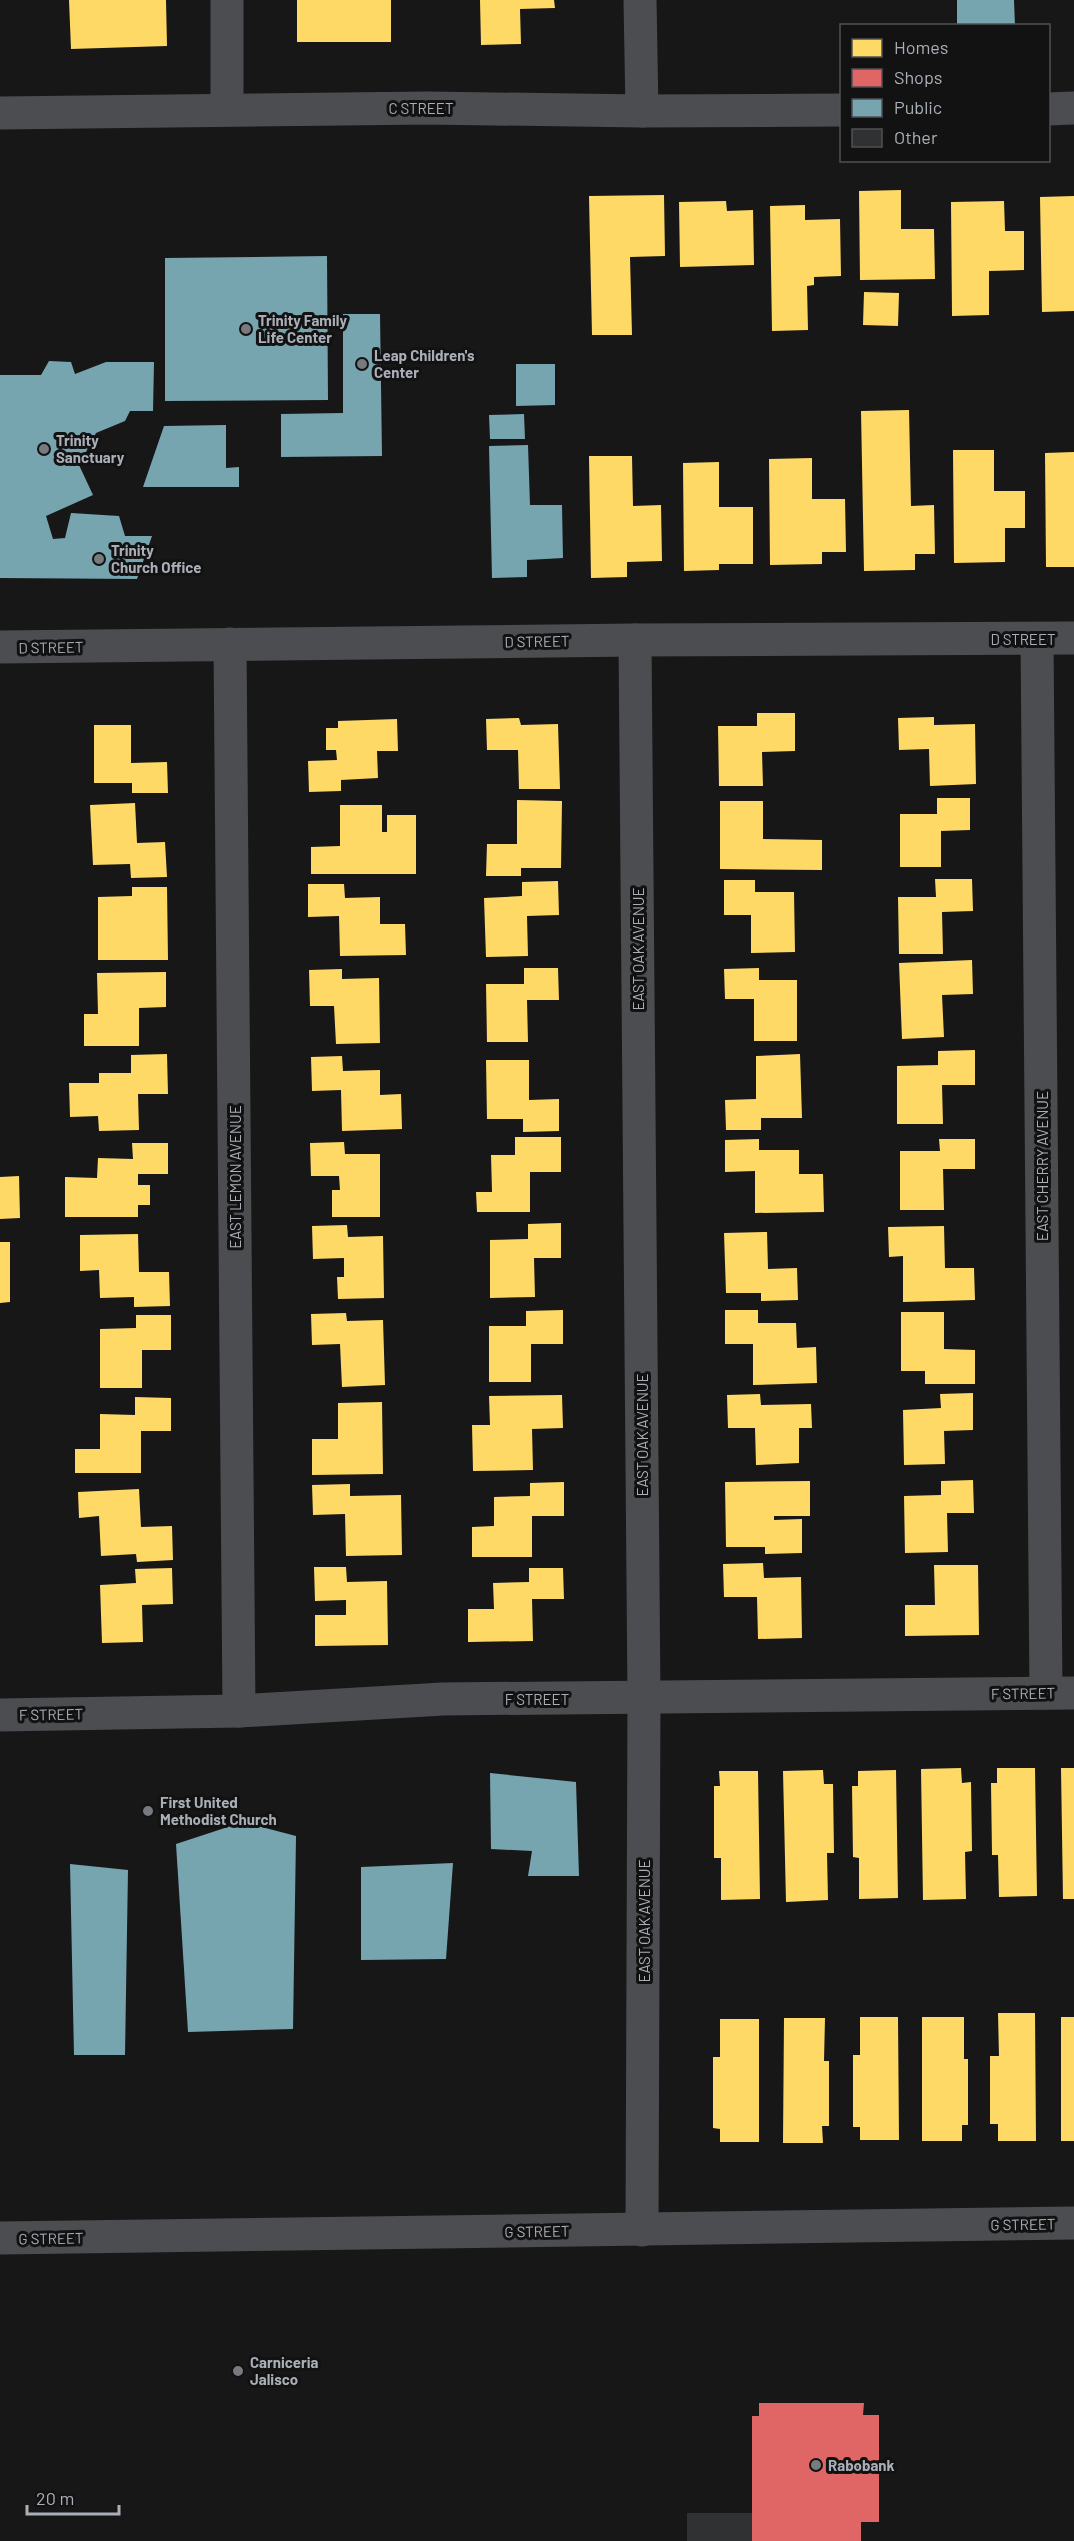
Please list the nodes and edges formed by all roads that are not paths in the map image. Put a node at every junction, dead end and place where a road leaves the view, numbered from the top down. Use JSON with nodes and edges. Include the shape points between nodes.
{"nodes":[{"id":1,"x":227,"y":0,"type":"edge"},
{"id":2,"x":640,"y":0,"type":"edge"},
{"id":3,"x":1074,"y":108,"type":"edge"},
{"id":4,"x":227,"y":109,"type":"junction"},
{"id":5,"x":1050,"y":109,"type":"edge"},
{"id":6,"x":840,"y":110,"type":"edge"},
{"id":7,"x":642,"y":111,"type":"junction"},
{"id":8,"x":0,"y":113,"type":"edge"},
{"id":9,"x":1074,"y":638,"type":"edge"},
{"id":10,"x":1037,"y":639,"type":"junction"},
{"id":11,"x":635,"y":640,"type":"junction"},
{"id":12,"x":230,"y":644,"type":"junction"},
{"id":13,"x":0,"y":647,"type":"edge"},
{"id":14,"x":1060,"y":1693,"type":"edge"},
{"id":15,"x":644,"y":1699,"type":"junction"},
{"id":16,"x":239,"y":1711,"type":"junction"},
{"id":17,"x":0,"y":1715,"type":"edge"},
{"id":18,"x":1074,"y":2223,"type":"edge"},
{"id":19,"x":642,"y":2230,"type":"junction"},
{"id":20,"x":0,"y":2238,"type":"edge"}],
"edges":[{"from":1,"to":4,"type":"street"},
{"from":2,"to":7,"type":"street"},
{"from":3,"to":5,"type":"street"},
{"from":4,"to":7,"type":"street","name":"C STREET"},
{"from":4,"to":8,"type":"street","name":"C STREET"},
{"from":6,"to":7,"type":"street","name":"C STREET"},
{"from":9,"to":10,"type":"street","name":"D STREET"},
{"from":10,"to":11,"type":"street","name":"D STREET"},
{"from":10,"to":14,"type":"street","name":"EAST CHERRY AVENUE"},
{"from":11,"to":12,"type":"street","name":"D STREET"},
{"from":11,"to":15,"type":"street","name":"EAST OAK AVENUE"},
{"from":12,"to":13,"type":"street","name":"D STREET"},
{"from":12,"to":16,"type":"street","name":"EAST LEMON AVENUE"},
{"from":14,"to":15,"type":"street","name":"F STREET"},
{"from":15,"to":16,"type":"street","name":"F STREET","via":[[443,1699]]},
{"from":15,"to":19,"type":"street","name":"EAST OAK AVENUE"},
{"from":16,"to":17,"type":"street","name":"F STREET"},
{"from":18,"to":19,"type":"street","name":"G STREET"},
{"from":19,"to":20,"type":"street","name":"G STREET"}]}
